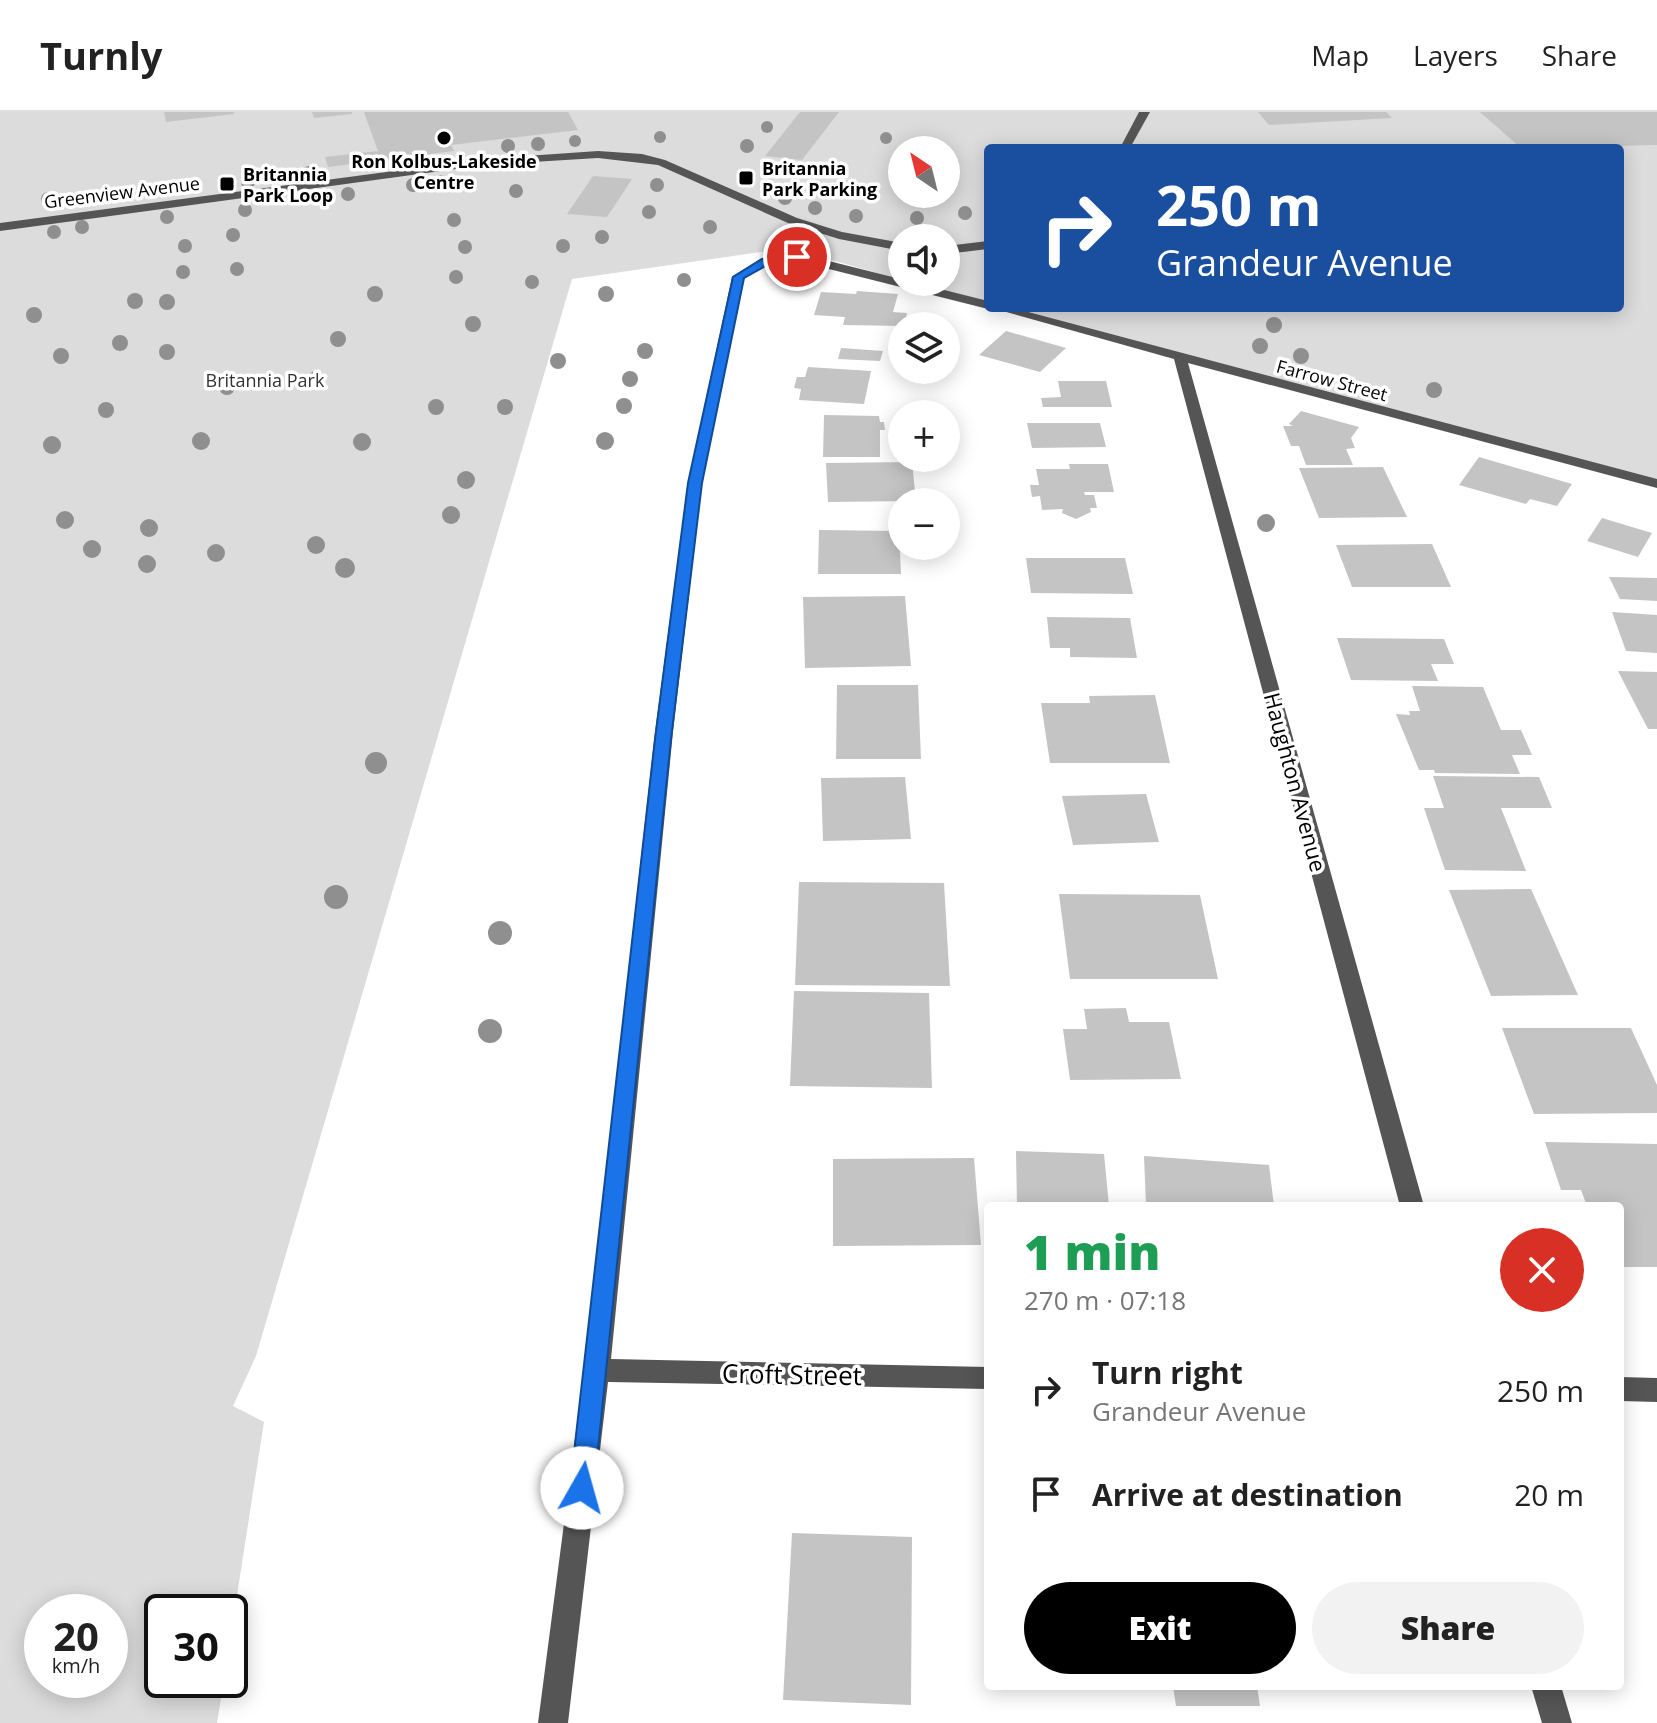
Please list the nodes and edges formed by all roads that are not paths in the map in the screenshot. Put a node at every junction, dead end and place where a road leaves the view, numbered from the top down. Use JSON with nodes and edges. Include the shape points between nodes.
{"nodes":[{"id":1,"x":1145,"y":112,"type":"edge"},
{"id":2,"x":1127,"y":144,"type":"edge"},
{"id":3,"x":0,"y":227,"type":"edge"},
{"id":4,"x":984,"y":245,"type":"edge"},
{"id":5,"x":888,"y":246,"type":"edge"},
{"id":6,"x":960,"y":248,"type":"edge"},
{"id":7,"x":888,"y":278,"type":"edge"},
{"id":8,"x":955,"y":296,"type":"edge"},
{"id":9,"x":984,"y":304,"type":"edge"},
{"id":10,"x":1013,"y":312,"type":"edge"},
{"id":11,"x":1180,"y":358,"type":"junction"},
{"id":12,"x":1657,"y":484,"type":"edge"},
{"id":13,"x":1411,"y":1202,"type":"edge"},
{"id":14,"x":597,"y":1370,"type":"junction"},
{"id":15,"x":984,"y":1378,"type":"edge"},
{"id":16,"x":1624,"y":1389,"type":"edge"},
{"id":17,"x":1657,"y":1390,"type":"edge"},
{"id":18,"x":1547,"y":1690,"type":"edge"},
{"id":19,"x":553,"y":1723,"type":"edge"},
{"id":20,"x":1557,"y":1723,"type":"edge"}],
"edges":[{"from":1,"to":2,"type":"street"},
{"from":3,"to":5,"type":"street","name":"Greenview Avenue","via":[[485,162],[623,156],[659,161],[781,217]]},
{"from":4,"to":6,"type":"street"},
{"from":7,"to":14,"type":"street","via":[[797,257],[766,261],[738,277],[695,483]]},
{"from":8,"to":9,"type":"street"},
{"from":10,"to":11,"type":"street","name":"Farrow Street"},
{"from":11,"to":12,"type":"street","name":"Farrow Street"},
{"from":11,"to":13,"type":"street","name":"Haughton Avenue"},
{"from":14,"to":15,"type":"street","name":"Croft Street"},
{"from":14,"to":19,"type":"street"},
{"from":16,"to":17,"type":"street"},
{"from":18,"to":20,"type":"street"}]}
